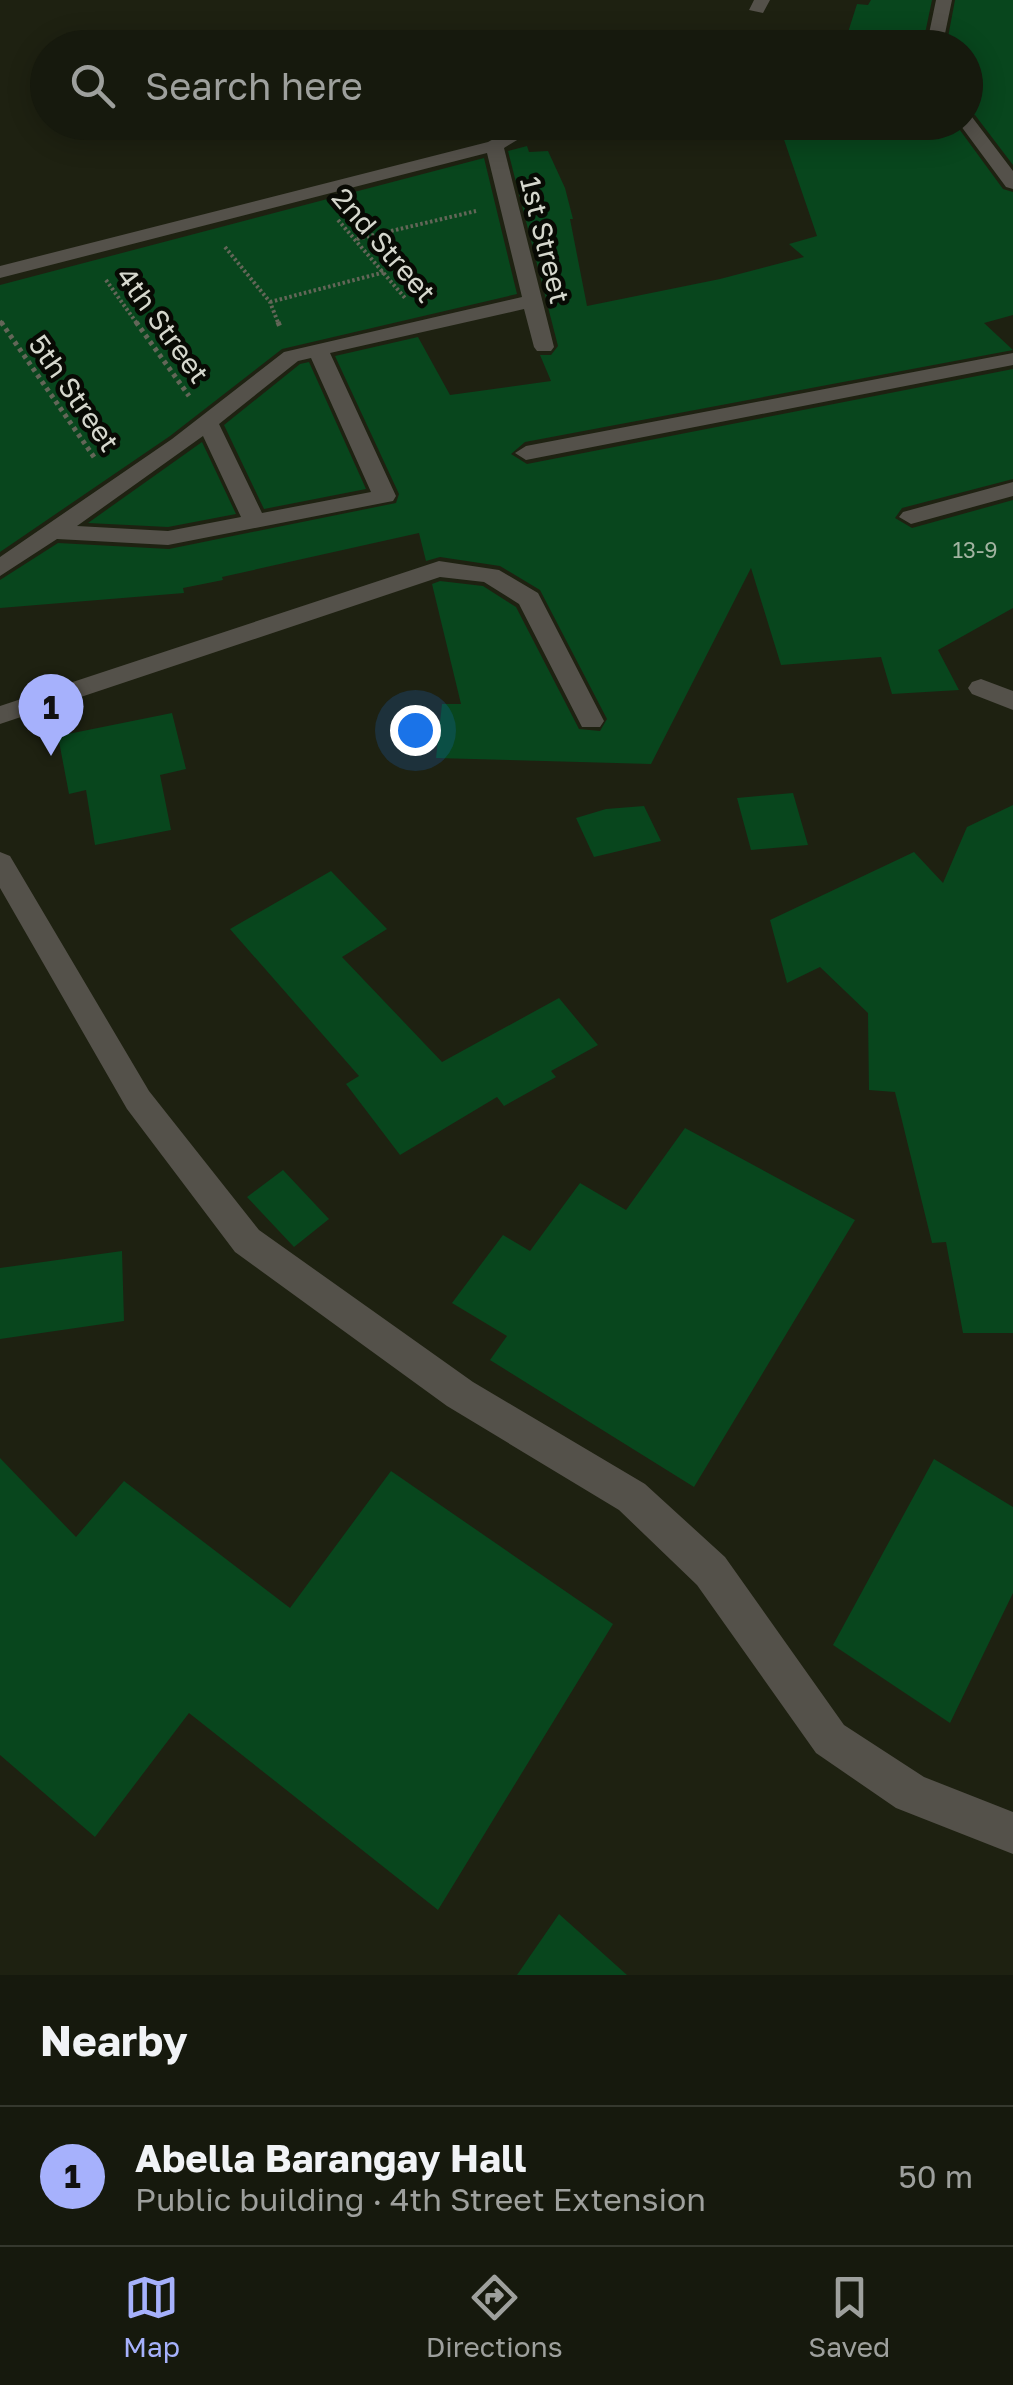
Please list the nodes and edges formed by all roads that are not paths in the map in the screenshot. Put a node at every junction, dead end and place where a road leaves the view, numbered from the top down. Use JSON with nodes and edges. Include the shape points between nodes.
{"nodes":[{"id":1,"x":944,"y":0,"type":"edge"},
{"id":2,"x":938,"y":30,"type":"edge"},
{"id":3,"x":505,"y":140,"type":"edge"},
{"id":4,"x":981,"y":140,"type":"edge"},
{"id":5,"x":494,"y":146,"type":"junction"},
{"id":6,"x":1013,"y":182,"type":"edge"},
{"id":7,"x":0,"y":272,"type":"edge"},
{"id":8,"x":531,"y":301,"type":"junction"},
{"id":9,"x":544,"y":347,"type":"dead end"},
{"id":10,"x":318,"y":352,"type":"junction"},
{"id":11,"x":1013,"y":358,"type":"edge"},
{"id":12,"x":207,"y":421,"type":"junction"},
{"id":13,"x":526,"y":454,"type":"dead end"},
{"id":14,"x":1013,"y":489,"type":"edge"},
{"id":15,"x":911,"y":517,"type":"dead end"},
{"id":16,"x":254,"y":522,"type":"junction"},
{"id":17,"x":55,"y":532,"type":"junction"},
{"id":18,"x":0,"y":568,"type":"edge"},
{"id":19,"x":981,"y":688,"type":"dead end"},
{"id":20,"x":1013,"y":701,"type":"edge"},
{"id":21,"x":0,"y":715,"type":"edge"},
{"id":22,"x":591,"y":722,"type":"dead end"},
{"id":23,"x":0,"y":863,"type":"edge"},
{"id":24,"x":1013,"y":1833,"type":"edge"}],
"edges":[{"from":1,"to":2,"type":"street"},
{"from":3,"to":5,"type":"street"},
{"from":4,"to":6,"type":"street"},
{"from":5,"to":7,"type":"street"},
{"from":5,"to":8,"type":"street","name":"1st Street"},
{"from":8,"to":9,"type":"street","name":"1st Street"},
{"from":8,"to":10,"type":"street"},
{"from":10,"to":12,"type":"street","via":[[291,356]]},
{"from":10,"to":16,"type":"street","via":[[386,496]]},
{"from":11,"to":13,"type":"street"},
{"from":12,"to":16,"type":"street"},
{"from":12,"to":17,"type":"street"},
{"from":14,"to":15,"type":"street"},
{"from":16,"to":17,"type":"street","via":[[168,538]]},
{"from":17,"to":18,"type":"street"},
{"from":19,"to":20,"type":"street"},
{"from":21,"to":22,"type":"street","via":[[439,568],[490,576],[529,598]]},
{"from":23,"to":24,"type":"street","via":[[138,1100],[247,1241],[460,1394],[632,1497],[710,1571],[830,1739],[911,1793]]}]}
